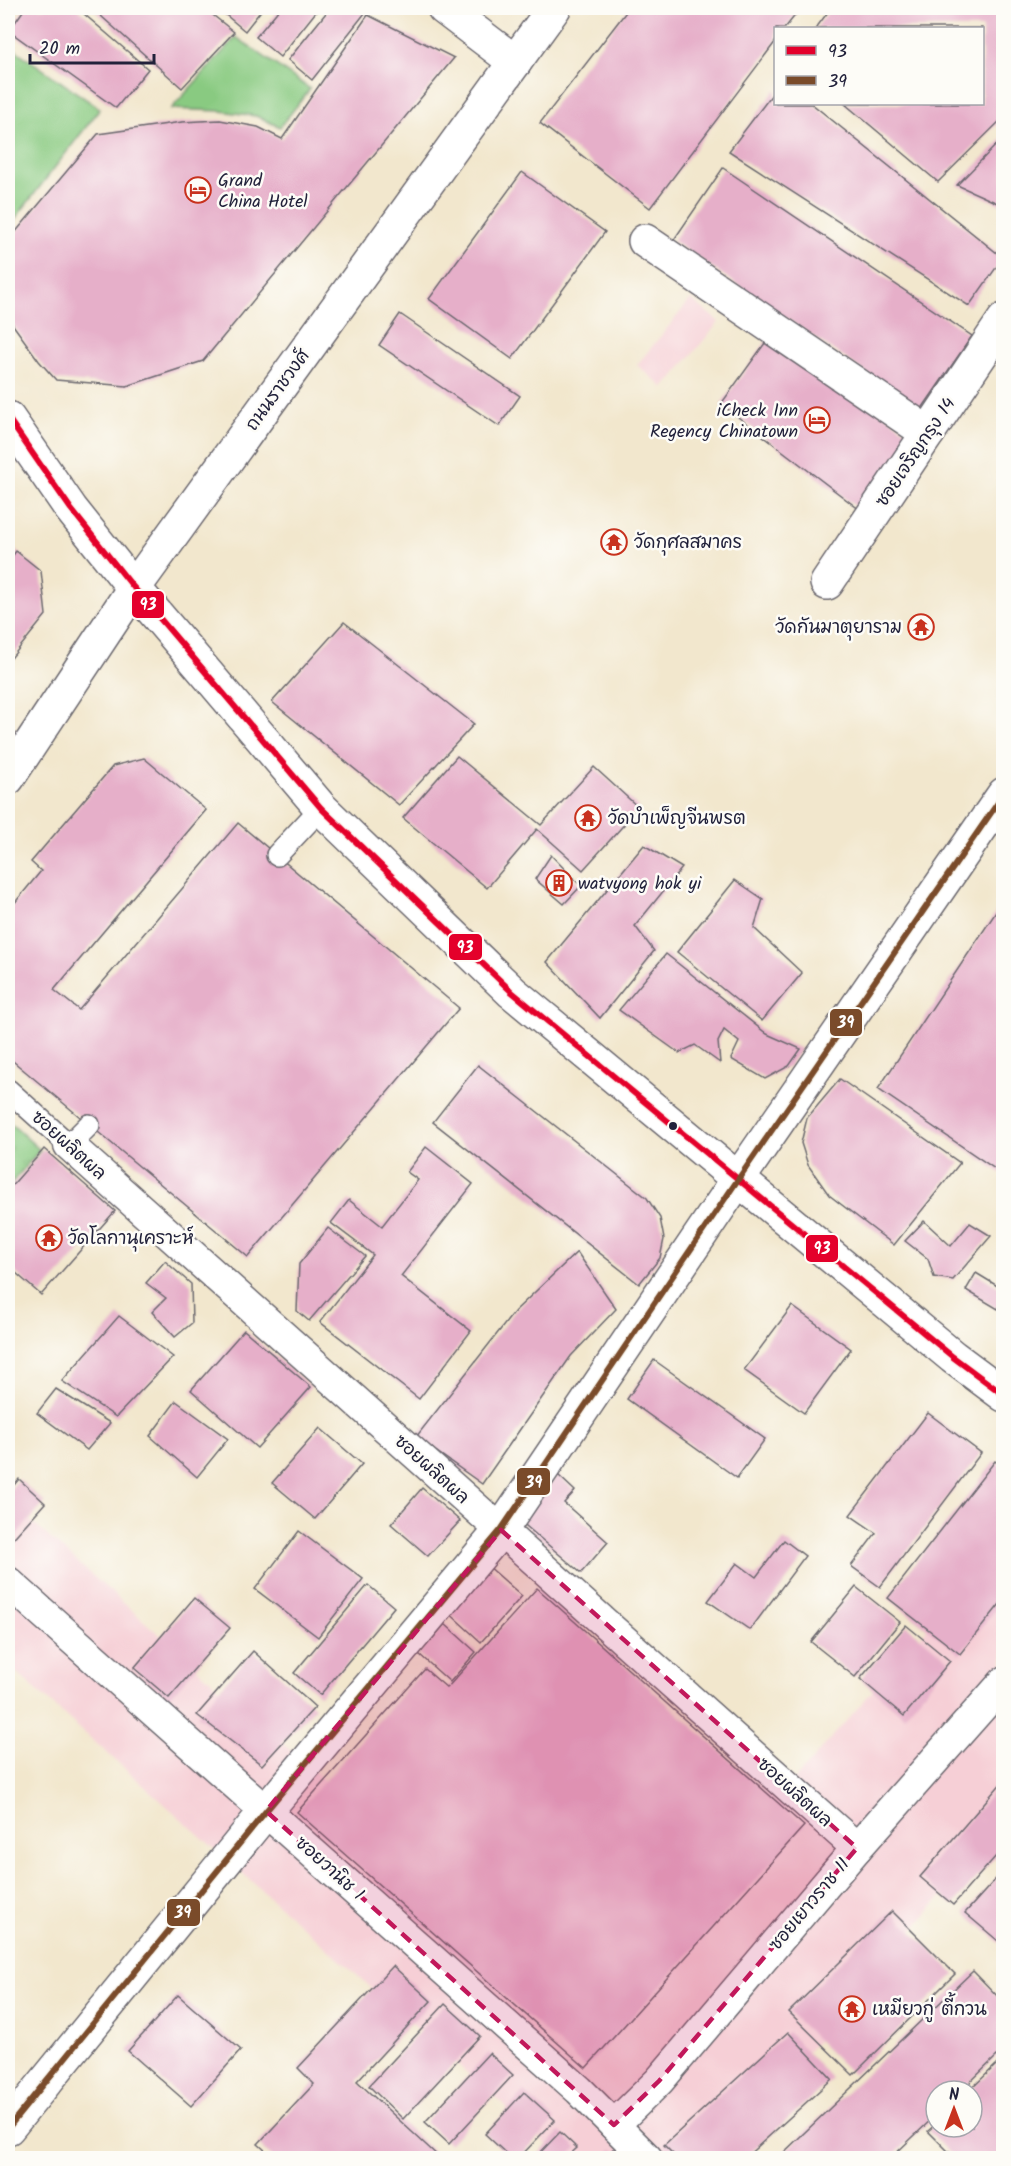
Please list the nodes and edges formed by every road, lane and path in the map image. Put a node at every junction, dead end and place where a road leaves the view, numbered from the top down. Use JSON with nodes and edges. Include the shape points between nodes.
{"nodes":[{"id":1,"x":444,"y":8,"type":"edge"},
{"id":2,"x":554,"y":8,"type":"edge"},
{"id":3,"x":515,"y":62,"type":"junction"},
{"id":4,"x":645,"y":241,"type":"dead end"},
{"id":5,"x":1004,"y":320,"type":"edge"},
{"id":6,"x":8,"y":418,"type":"edge"},
{"id":7,"x":928,"y":433,"type":"junction"},
{"id":8,"x":827,"y":583,"type":"dead end"},
{"id":9,"x":134,"y":588,"type":"junction"},
{"id":10,"x":8,"y":778,"type":"edge"},
{"id":11,"x":1004,"y":794,"type":"edge"},
{"id":12,"x":321,"y":808,"type":"junction"},
{"id":13,"x":277,"y":855,"type":"dead end"},
{"id":14,"x":8,"y":1090,"type":"edge"},
{"id":15,"x":79,"y":1135,"type":"joint"},
{"id":16,"x":739,"y":1179,"type":"junction"},
{"id":17,"x":1004,"y":1395,"type":"edge"},
{"id":18,"x":501,"y":1530,"type":"junction"},
{"id":19,"x":8,"y":1582,"type":"edge"},
{"id":20,"x":1004,"y":1682,"type":"edge"},
{"id":21,"x":266,"y":1811,"type":"junction"},
{"id":22,"x":856,"y":1848,"type":"junction"},
{"id":23,"x":614,"y":2125,"type":"junction"},
{"id":24,"x":8,"y":2128,"type":"edge"},
{"id":25,"x":647,"y":2158,"type":"edge"}],
"edges":[{"from":1,"to":3,"type":"street"},
{"from":2,"to":3,"type":"street","name":"ถนนราชวงศ์"},
{"from":3,"to":9,"type":"street","name":"ถนนราชวงศ์"},
{"from":4,"to":7,"type":"street"},
{"from":5,"to":7,"type":"street","name":"ซอยเจริญกรุง 14"},
{"from":6,"to":9,"type":"street","via":[[71,509]]},
{"from":7,"to":8,"type":"street","name":"ซอยเจริญกรุง 14"},
{"from":9,"to":10,"type":"street","name":"ถนนราชวงศ์"},
{"from":9,"to":12,"type":"street"},
{"from":11,"to":16,"type":"street"},
{"from":12,"to":13,"type":"lane"},
{"from":12,"to":16,"type":"street","via":[[512,992]]},
{"from":14,"to":15,"type":"lane","name":"ซอยผลิตผล"},
{"from":15,"to":18,"type":"street","name":"ซอยผลิตผล"},
{"from":16,"to":17,"type":"street"},
{"from":16,"to":18,"type":"street"},
{"from":18,"to":21,"type":"street"},
{"from":18,"to":22,"type":"street","name":"ซอยผลิตผล"},
{"from":19,"to":21,"type":"street","name":"ซอยวานิช 1"},
{"from":20,"to":22,"type":"street","name":"ซอยเยาวราช 11"},
{"from":21,"to":23,"type":"street","name":"ซอยวานิช 1"},
{"from":21,"to":24,"type":"street"},
{"from":22,"to":23,"type":"street","name":"ซอยเยาวราช 11","via":[[659,2081]]},
{"from":23,"to":25,"type":"street","name":"ซอยวานิช 1"}]}
